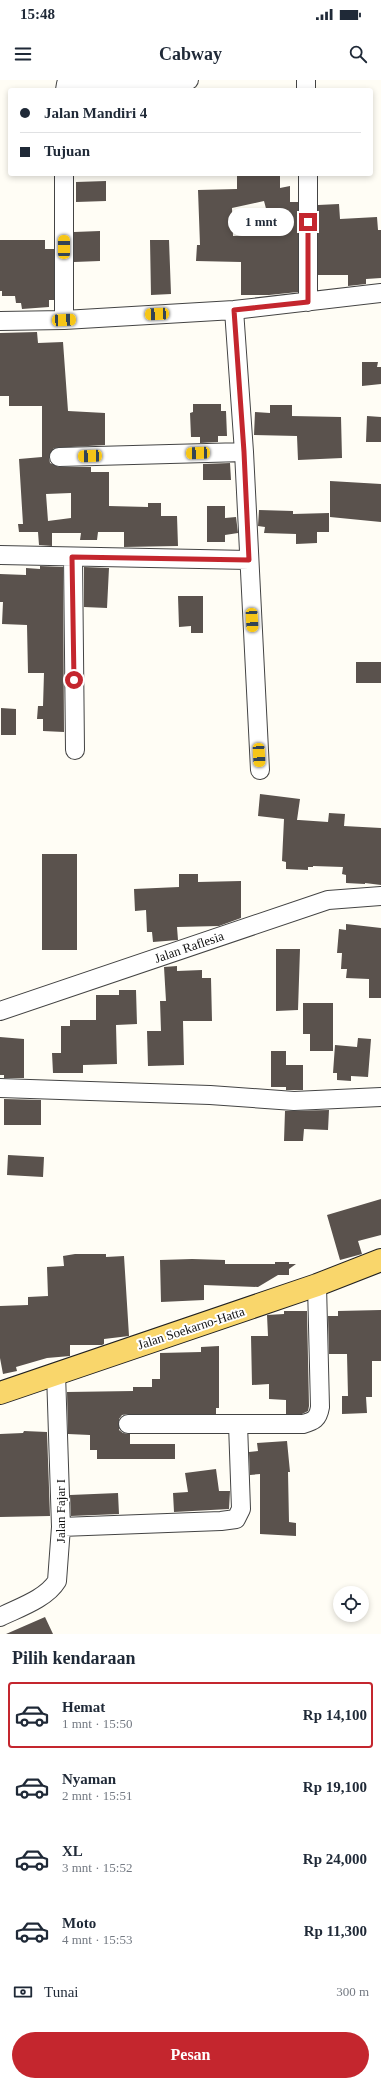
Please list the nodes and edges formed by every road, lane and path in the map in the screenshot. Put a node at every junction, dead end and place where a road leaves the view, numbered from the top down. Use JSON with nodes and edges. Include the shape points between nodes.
{"nodes":[{"id":1,"x":189,"y":80,"type":"edge"},
{"id":2,"x":65,"y":88,"type":"edge"},
{"id":3,"x":64,"y":176,"type":"edge"},
{"id":4,"x":308,"y":176,"type":"edge"},
{"id":5,"x":381,"y":293,"type":"edge"},
{"id":6,"x":308,"y":302,"type":"junction"},
{"id":7,"x":234,"y":310,"type":"junction"},
{"id":8,"x":64,"y":320,"type":"junction"},
{"id":9,"x":0,"y":322,"type":"edge"},
{"id":10,"x":244,"y":452,"type":"junction"},
{"id":11,"x":59,"y":457,"type":"dead end"},
{"id":12,"x":0,"y":555,"type":"edge"},
{"id":13,"x":72,"y":557,"type":"junction"},
{"id":14,"x":249,"y":560,"type":"junction"},
{"id":15,"x":75,"y":750,"type":"dead end"},
{"id":16,"x":260,"y":770,"type":"dead end"},
{"id":17,"x":381,"y":896,"type":"edge"},
{"id":18,"x":0,"y":1011,"type":"edge"},
{"id":19,"x":0,"y":1088,"type":"edge"},
{"id":20,"x":381,"y":1097,"type":"edge"},
{"id":21,"x":381,"y":1260,"type":"edge"},
{"id":22,"x":317,"y":1286,"type":"junction"},
{"id":23,"x":56,"y":1373,"type":"junction"},
{"id":24,"x":0,"y":1393,"type":"edge"},
{"id":25,"x":128,"y":1424,"type":"dead end"},
{"id":26,"x":238,"y":1424,"type":"junction"},
{"id":27,"x":61,"y":1527,"type":"junction"},
{"id":28,"x":0,"y":1618,"type":"edge"}],
"edges":[{"from":1,"to":2,"type":"street","via":[[75,82],[66,84]]},
{"from":3,"to":8,"type":"street"},
{"from":4,"to":6,"type":"street"},
{"from":5,"to":6,"type":"street"},
{"from":6,"to":7,"type":"street"},
{"from":7,"to":8,"type":"street"},
{"from":7,"to":10,"type":"street"},
{"from":8,"to":9,"type":"street"},
{"from":10,"to":11,"type":"street"},
{"from":10,"to":14,"type":"street"},
{"from":12,"to":13,"type":"street"},
{"from":13,"to":14,"type":"street"},
{"from":13,"to":15,"type":"street"},
{"from":14,"to":16,"type":"street"},
{"from":17,"to":18,"type":"street","name":"Jalan Raflesia","via":[[328,900]]},
{"from":19,"to":20,"type":"street","via":[[210,1095],[294,1101]]},
{"from":21,"to":22,"type":"main road","name":"Jalan Soekarno-Hatta"},
{"from":22,"to":23,"type":"main road","name":"Jalan Soekarno-Hatta"},
{"from":22,"to":26,"type":"street","via":[[320,1407],[318,1416],[313,1421],[303,1424]]},
{"from":23,"to":24,"type":"main road","name":"Jalan Soekarno-Hatta"},
{"from":23,"to":27,"type":"street","name":"Jalan Fajar I"},
{"from":25,"to":26,"type":"street"},
{"from":26,"to":27,"type":"street","via":[[240,1509],[236,1519],[221,1522]]},
{"from":27,"to":28,"type":"street","name":"Jalan Fajar I","via":[[59,1571],[53,1588]]}]}
